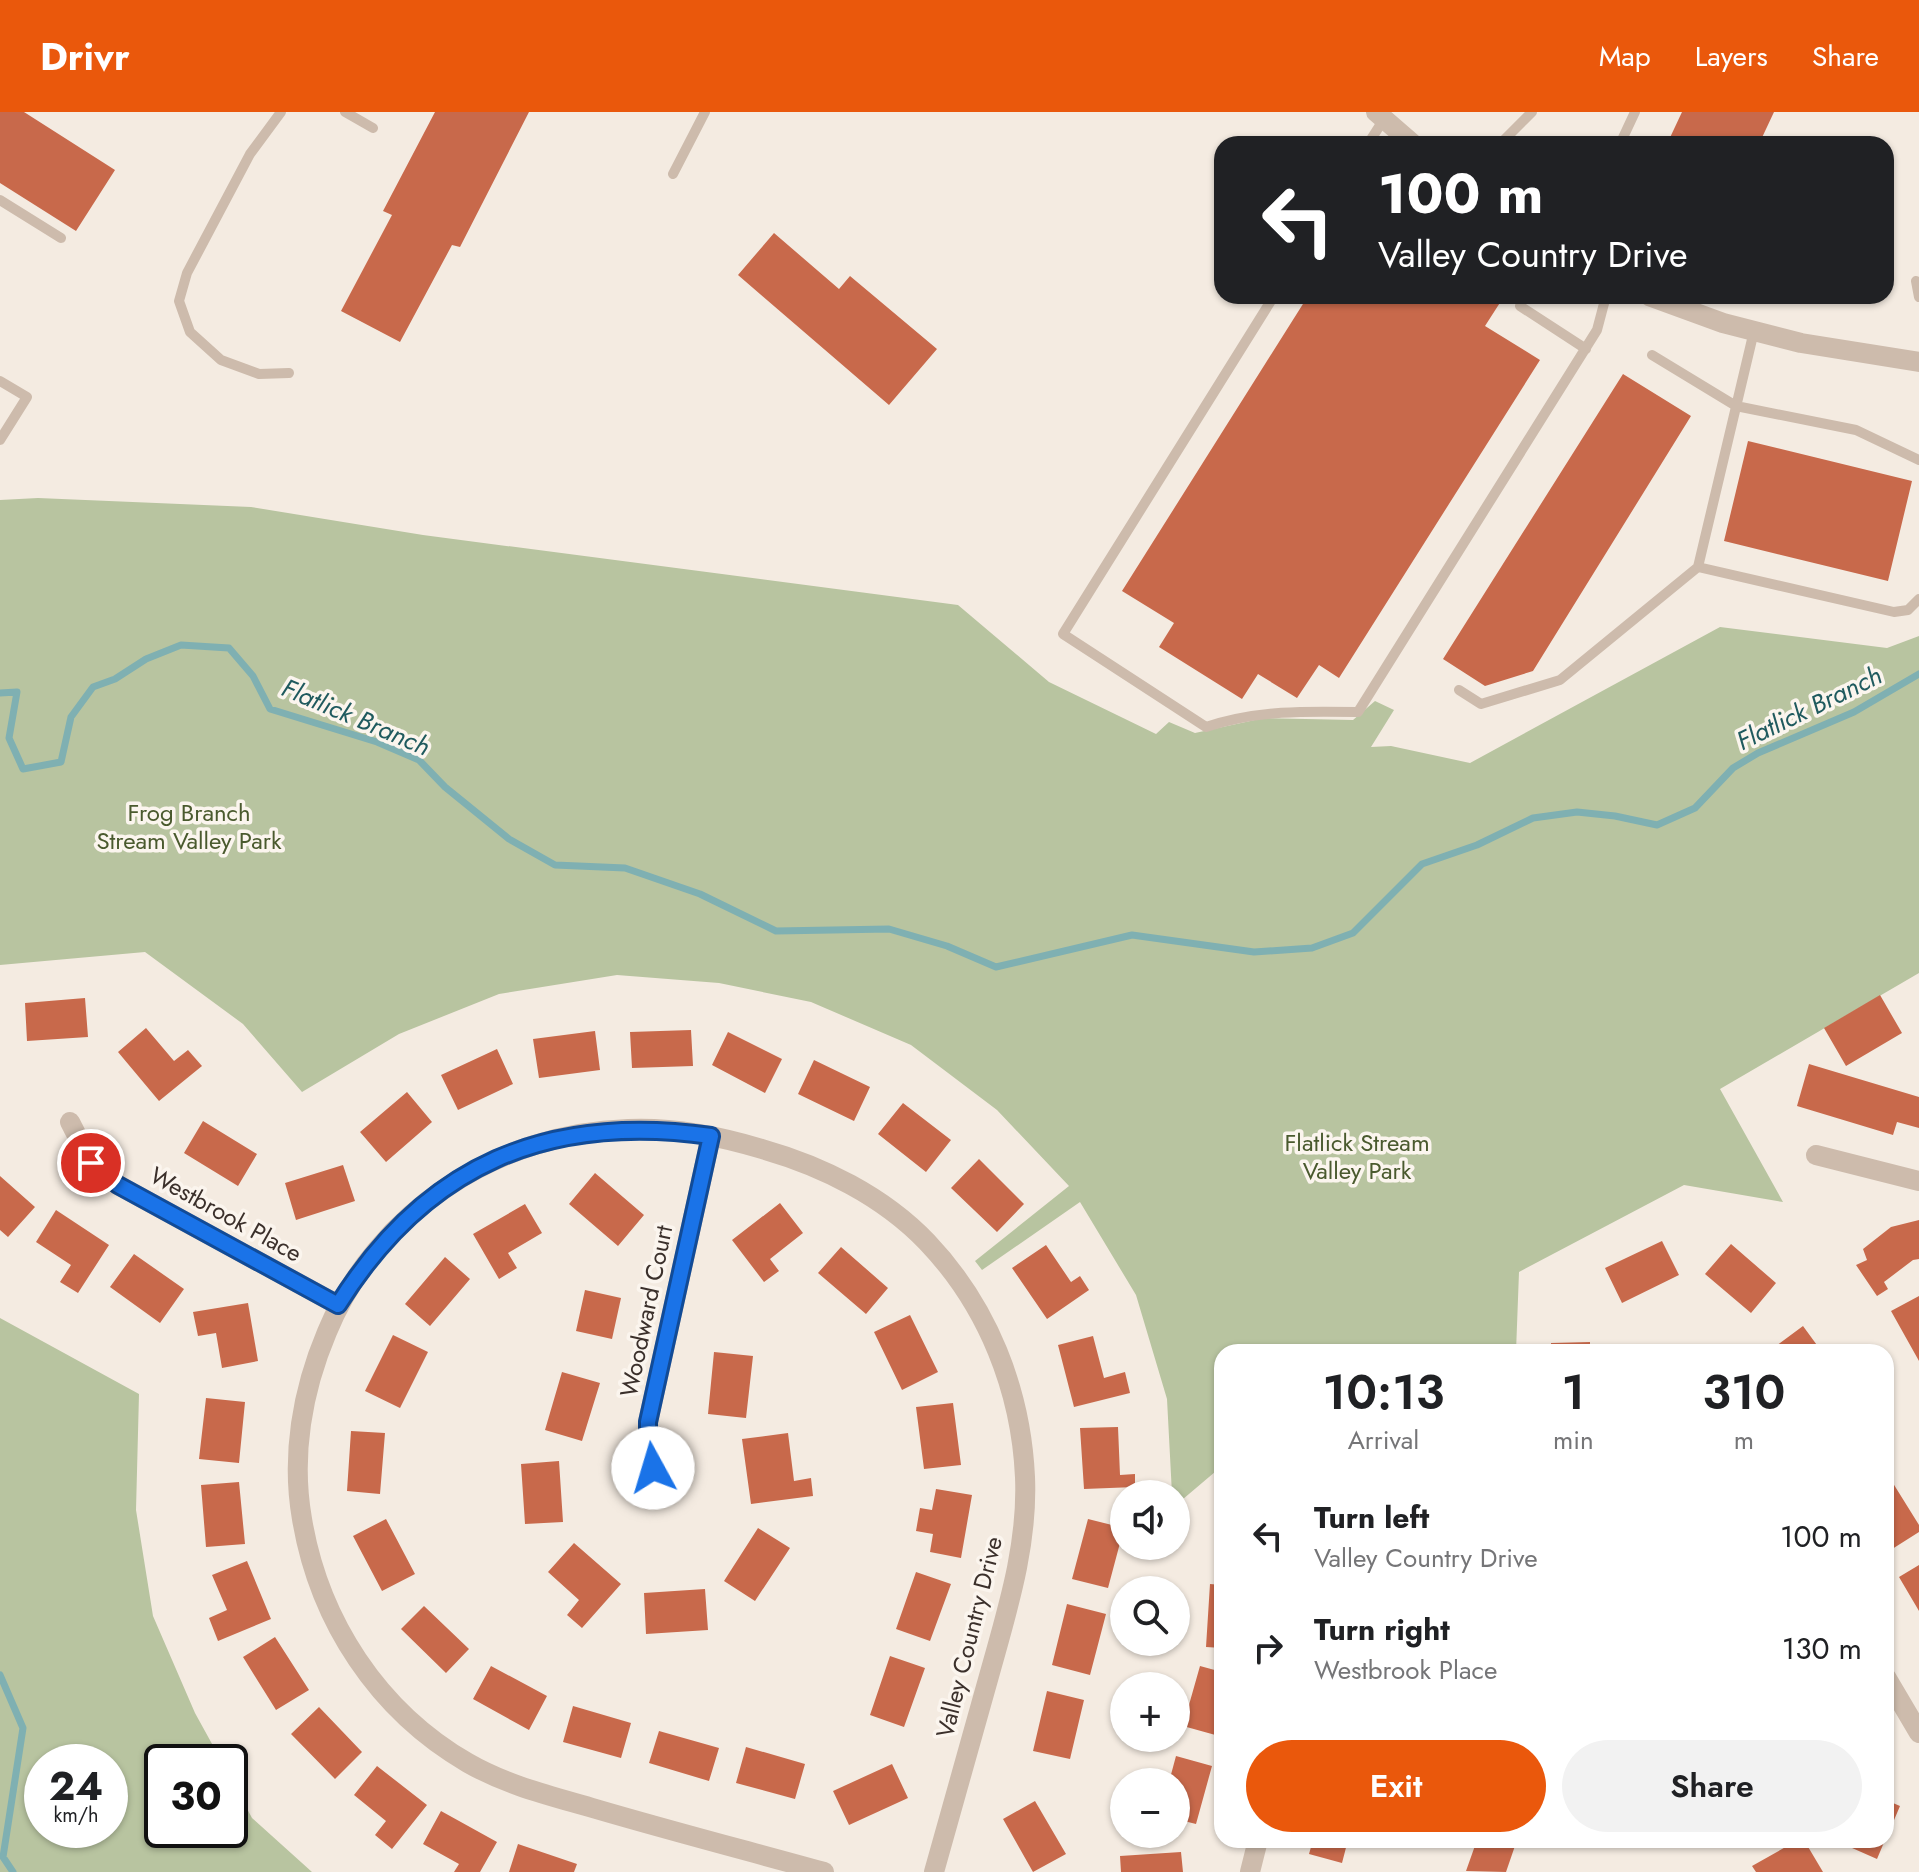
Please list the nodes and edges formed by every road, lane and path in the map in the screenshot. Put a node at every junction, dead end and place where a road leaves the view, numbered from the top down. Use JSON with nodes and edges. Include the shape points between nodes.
{"nodes":[{"id":1,"x":281,"y":112,"type":"edge"},
{"id":2,"x":345,"y":112,"type":"edge"},
{"id":3,"x":705,"y":112,"type":"edge"},
{"id":4,"x":1532,"y":112,"type":"edge"},
{"id":5,"x":1635,"y":112,"type":"edge"},
{"id":6,"x":1380,"y":115,"type":"edge"},
{"id":7,"x":373,"y":128,"type":"dead end"},
{"id":8,"x":1371,"y":136,"type":"edge"},
{"id":9,"x":1404,"y":136,"type":"edge"},
{"id":10,"x":1508,"y":136,"type":"edge"},
{"id":11,"x":1624,"y":136,"type":"edge"},
{"id":12,"x":673,"y":174,"type":"dead end"},
{"id":13,"x":0,"y":200,"type":"edge"},
{"id":14,"x":61,"y":238,"type":"dead end"},
{"id":15,"x":1916,"y":281,"type":"dead end"},
{"id":16,"x":1919,"y":297,"type":"edge"},
{"id":17,"x":1269,"y":304,"type":"edge"},
{"id":18,"x":1604,"y":304,"type":"edge"},
{"id":19,"x":1671,"y":304,"type":"edge"},
{"id":20,"x":1520,"y":306,"type":"dead end"},
{"id":21,"x":1754,"y":331,"type":"junction"},
{"id":22,"x":1586,"y":349,"type":"junction"},
{"id":23,"x":1652,"y":355,"type":"dead end"},
{"id":24,"x":1919,"y":362,"type":"edge"},
{"id":25,"x":289,"y":373,"type":"dead end"},
{"id":26,"x":0,"y":381,"type":"edge"},
{"id":27,"x":1736,"y":406,"type":"junction"},
{"id":28,"x":0,"y":440,"type":"edge"},
{"id":29,"x":1919,"y":460,"type":"edge"},
{"id":30,"x":1698,"y":567,"type":"junction"},
{"id":31,"x":1919,"y":599,"type":"edge"},
{"id":32,"x":1459,"y":690,"type":"dead end"},
{"id":33,"x":70,"y":1122,"type":"dead end"},
{"id":34,"x":711,"y":1136,"type":"junction"},
{"id":35,"x":1816,"y":1155,"type":"dead end"},
{"id":36,"x":1919,"y":1181,"type":"edge"},
{"id":37,"x":338,"y":1305,"type":"junction"},
{"id":38,"x":665,"y":1495,"type":"dead end"},
{"id":39,"x":1894,"y":1691,"type":"edge"},
{"id":40,"x":1919,"y":1733,"type":"edge"},
{"id":41,"x":1256,"y":1848,"type":"edge"},
{"id":42,"x":824,"y":1872,"type":"edge"},
{"id":43,"x":934,"y":1872,"type":"edge"},
{"id":44,"x":1250,"y":1872,"type":"edge"}],
"edges":[{"from":1,"to":25,"type":"lane","via":[[250,154],[187,273],[179,301],[190,332],[221,360],[259,374]]},
{"from":2,"to":7,"type":"lane"},
{"from":3,"to":12,"type":"lane"},
{"from":4,"to":10,"type":"lane"},
{"from":5,"to":11,"type":"lane"},
{"from":6,"to":8,"type":"lane"},
{"from":6,"to":9,"type":"street"},
{"from":13,"to":14,"type":"lane"},
{"from":15,"to":16,"type":"lane"},
{"from":17,"to":22,"type":"lane","via":[[1063,634],[1206,727],[1281,712],[1358,712]]},
{"from":18,"to":22,"type":"lane"},
{"from":19,"to":21,"type":"street"},
{"from":20,"to":22,"type":"lane"},
{"from":21,"to":24,"type":"street"},
{"from":21,"to":27,"type":"lane"},
{"from":23,"to":27,"type":"lane"},
{"from":26,"to":28,"type":"lane","via":[[27,397]]},
{"from":27,"to":29,"type":"lane","via":[[1856,430]]},
{"from":27,"to":30,"type":"lane"},
{"from":30,"to":31,"type":"lane","via":[[1894,612],[1908,610]]},
{"from":30,"to":32,"type":"lane","via":[[1560,680],[1481,704]]},
{"from":33,"to":37,"type":"street","name":"Westbrook Place","via":[[91,1163],[118,1185]]},
{"from":34,"to":37,"type":"street","name":"Valley Country Drive","via":[[629,1129],[583,1133],[496,1159],[447,1186],[404,1221],[374,1252]]},
{"from":34,"to":38,"type":"street","name":"Woodward Court","via":[[648,1422],[653,1468]]},
{"from":34,"to":43,"type":"street","name":"Valley Country Drive","via":[[798,1161],[888,1209],[926,1241],[956,1277],[999,1350],[1007,1376],[1025,1476],[1021,1553]]},
{"from":35,"to":36,"type":"street"},
{"from":37,"to":42,"type":"street","name":"Valley Country Drive","via":[[309,1381],[300,1428],[299,1499],[307,1547],[326,1604],[343,1638],[387,1698],[444,1748],[513,1784]]},
{"from":39,"to":40,"type":"street"},
{"from":41,"to":44,"type":"street"}]}
